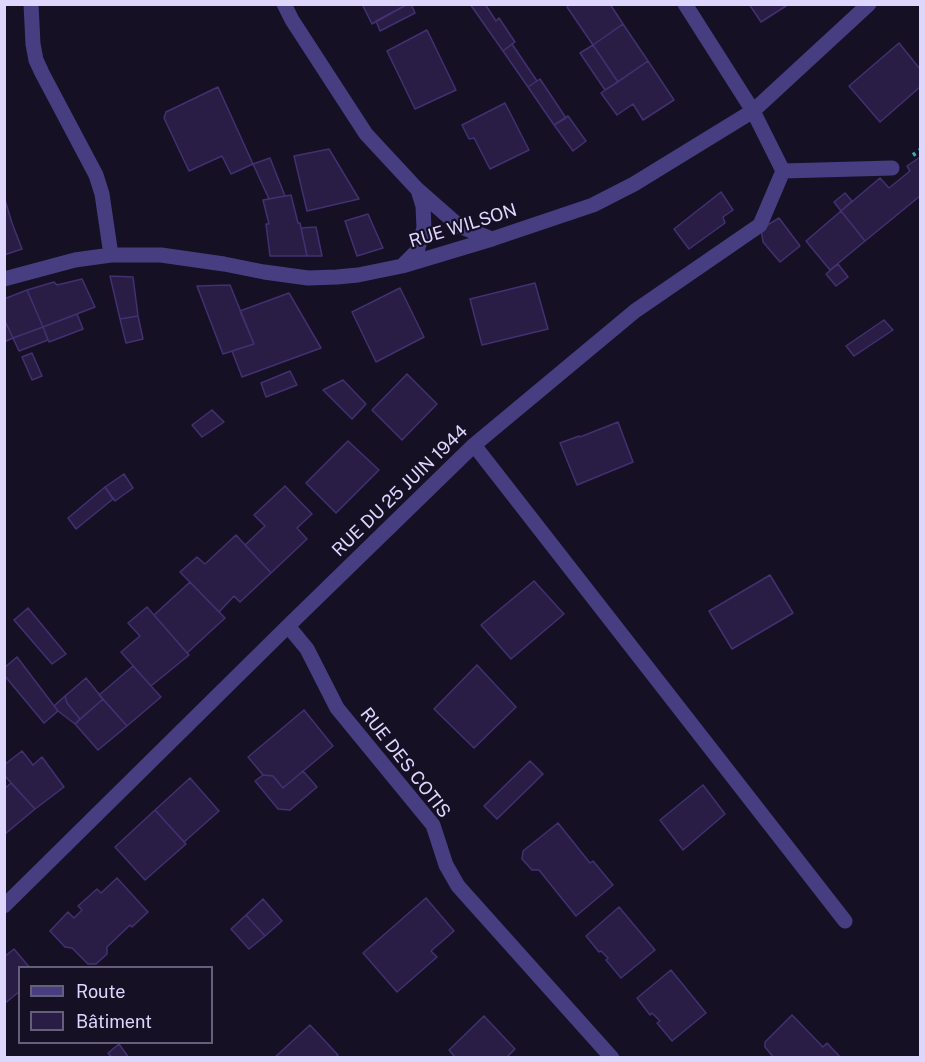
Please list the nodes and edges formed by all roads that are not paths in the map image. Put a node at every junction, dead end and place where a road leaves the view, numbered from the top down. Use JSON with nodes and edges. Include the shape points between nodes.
{"nodes":[{"id":1,"x":31,"y":4,"type":"edge"},
{"id":2,"x":284,"y":4,"type":"edge"},
{"id":3,"x":685,"y":4,"type":"edge"},
{"id":4,"x":869,"y":4,"type":"edge"},
{"id":5,"x":753,"y":111,"type":"junction"},
{"id":6,"x":892,"y":168,"type":"dead end"},
{"id":7,"x":783,"y":171,"type":"junction"},
{"id":8,"x":418,"y":190,"type":"junction"},
{"id":9,"x":492,"y":239,"type":"junction"},
{"id":10,"x":111,"y":255,"type":"junction"},
{"id":11,"x":402,"y":266,"type":"junction"},
{"id":12,"x":4,"y":279,"type":"edge"},
{"id":13,"x":474,"y":445,"type":"junction"},
{"id":14,"x":288,"y":626,"type":"junction"},
{"id":15,"x":4,"y":906,"type":"edge"},
{"id":16,"x":845,"y":921,"type":"dead end"},
{"id":17,"x":612,"y":1058,"type":"edge"}],
"edges":[{"from":1,"to":10,"type":"street","via":[[36,60],[96,176]]},
{"from":2,"to":8,"type":"street","via":[[366,134]]},
{"from":3,"to":5,"type":"street"},
{"from":4,"to":5,"type":"street","name":"RUE WILSON"},
{"from":5,"to":7,"type":"street"},
{"from":5,"to":9,"type":"street","name":"RUE WILSON","via":[[593,205]]},
{"from":6,"to":7,"type":"street"},
{"from":7,"to":13,"type":"street","name":"RUE DU 25 JUIN 1944","via":[[760,225],[635,311]]},
{"from":8,"to":9,"type":"street","via":[[459,226]]},
{"from":8,"to":11,"type":"street","via":[[424,228],[417,250]]},
{"from":9,"to":11,"type":"street","name":"RUE WILSON"},
{"from":10,"to":11,"type":"street","name":"RUE WILSON","via":[[161,255],[308,278],[358,275]]},
{"from":10,"to":12,"type":"street","name":"RUE WILSON","via":[[75,260]]},
{"from":13,"to":14,"type":"street","name":"RUE DU 25 JUIN 1944"},
{"from":13,"to":16,"type":"street"},
{"from":14,"to":15,"type":"street","name":"RUE DU 25 JUIN 1944"},
{"from":14,"to":17,"type":"street","name":"RUE DES COTIS","via":[[307,649],[336,708],[433,825],[446,865],[458,886]]}]}
